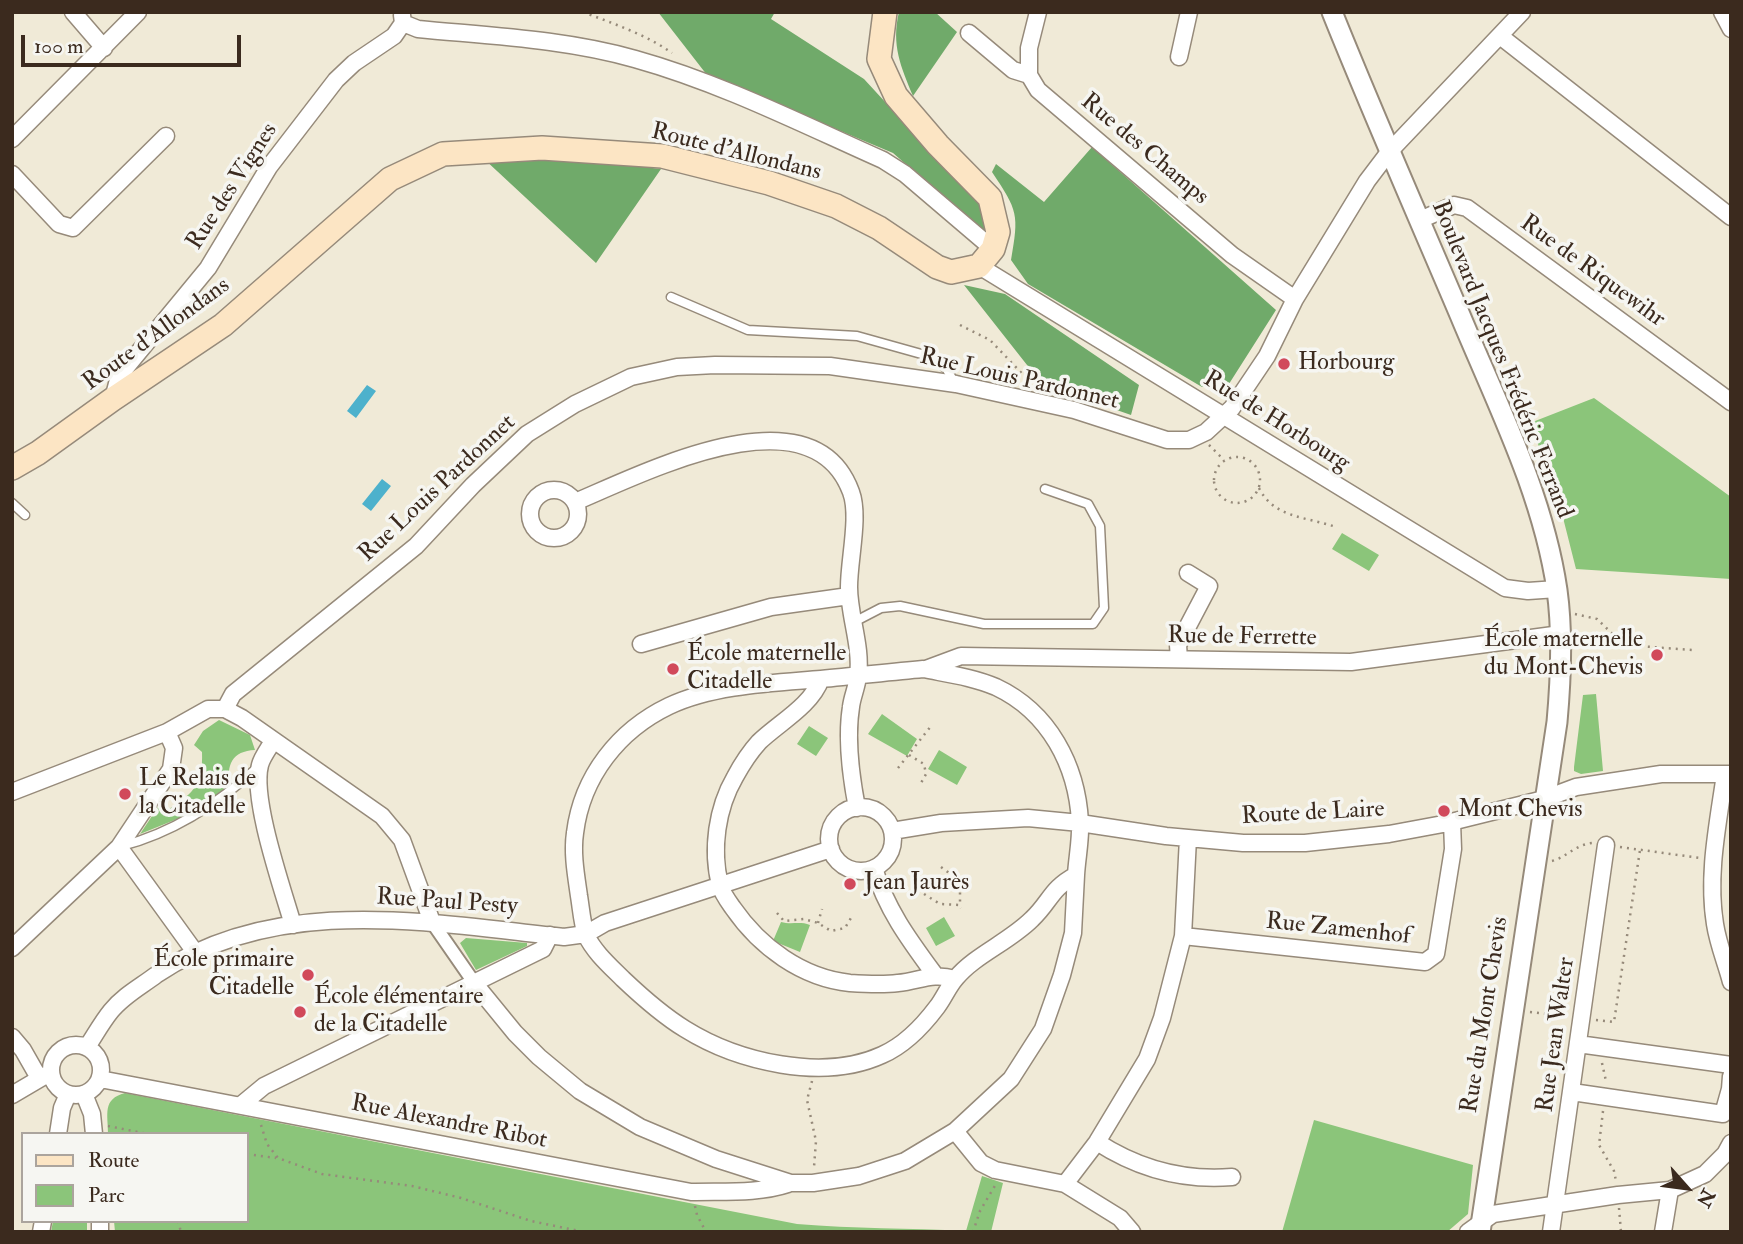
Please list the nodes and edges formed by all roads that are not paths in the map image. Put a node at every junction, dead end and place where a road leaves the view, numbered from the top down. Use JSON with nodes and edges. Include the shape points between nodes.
{"nodes":[{"id":1,"x":73,"y":12,"type":"edge"},
{"id":2,"x":138,"y":12,"type":"edge"},
{"id":3,"x":885,"y":12,"type":"edge"},
{"id":4,"x":1038,"y":12,"type":"edge"},
{"id":5,"x":1189,"y":12,"type":"edge"},
{"id":6,"x":1332,"y":12,"type":"edge"},
{"id":7,"x":1522,"y":12,"type":"edge"},
{"id":8,"x":1723,"y":12,"type":"edge"},
{"id":9,"x":402,"y":18,"type":"edge"},
{"id":10,"x":1731,"y":29,"type":"edge"},
{"id":11,"x":969,"y":33,"type":"dead end"},
{"id":12,"x":1500,"y":36,"type":"junction"},
{"id":13,"x":104,"y":48,"type":"junction"},
{"id":14,"x":1179,"y":57,"type":"dead end"},
{"id":15,"x":1029,"y":75,"type":"junction"},
{"id":16,"x":166,"y":136,"type":"dead end"},
{"id":17,"x":12,"y":139,"type":"edge"},
{"id":18,"x":1388,"y":152,"type":"junction"},
{"id":19,"x":12,"y":174,"type":"edge"},
{"id":20,"x":1731,"y":217,"type":"edge"},
{"id":21,"x":1420,"y":220,"type":"junction"},
{"id":22,"x":986,"y":258,"type":"junction"},
{"id":23,"x":671,"y":297,"type":"dead end"},
{"id":24,"x":1294,"y":299,"type":"junction"},
{"id":25,"x":956,"y":384,"type":"junction"},
{"id":26,"x":113,"y":398,"type":"junction"},
{"id":27,"x":1731,"y":402,"type":"edge"},
{"id":28,"x":1224,"y":417,"type":"junction"},
{"id":29,"x":12,"y":468,"type":"edge"},
{"id":30,"x":1045,"y":489,"type":"dead end"},
{"id":31,"x":575,"y":502,"type":"dead end"},
{"id":32,"x":12,"y":503,"type":"edge"},
{"id":33,"x":25,"y":515,"type":"dead end"},
{"id":34,"x":1188,"y":573,"type":"dead end"},
{"id":35,"x":1557,"y":589,"type":"junction"},
{"id":36,"x":849,"y":596,"type":"junction"},
{"id":37,"x":854,"y":622,"type":"junction"},
{"id":38,"x":1561,"y":634,"type":"junction"},
{"id":39,"x":641,"y":643,"type":"dead end"},
{"id":40,"x":1179,"y":659,"type":"junction"},
{"id":41,"x":923,"y":670,"type":"junction"},
{"id":42,"x":859,"y":675,"type":"junction"},
{"id":43,"x":821,"y":679,"type":"junction"},
{"id":44,"x":225,"y":709,"type":"junction"},
{"id":45,"x":167,"y":732,"type":"junction"},
{"id":46,"x":273,"y":741,"type":"junction"},
{"id":47,"x":260,"y":765,"type":"junction"},
{"id":48,"x":1728,"y":774,"type":"edge"},
{"id":49,"x":12,"y":792,"type":"edge"},
{"id":50,"x":1544,"y":799,"type":"junction"},
{"id":51,"x":856,"y":808,"type":"junction"},
{"id":52,"x":1452,"y":822,"type":"junction"},
{"id":53,"x":1080,"y":823,"type":"junction"},
{"id":54,"x":892,"y":831,"type":"junction"},
{"id":55,"x":1188,"y":838,"type":"junction"},
{"id":56,"x":1606,"y":845,"type":"road end"},
{"id":57,"x":119,"y":847,"type":"junction"},
{"id":58,"x":831,"y":849,"type":"junction"},
{"id":59,"x":874,"y":868,"type":"junction"},
{"id":60,"x":1076,"y":876,"type":"junction"},
{"id":61,"x":720,"y":886,"type":"junction"},
{"id":62,"x":432,"y":922,"type":"junction"},
{"id":63,"x":293,"y":925,"type":"junction"},
{"id":64,"x":586,"y":934,"type":"junction"},
{"id":65,"x":550,"y":935,"type":"junction"},
{"id":66,"x":1183,"y":936,"type":"junction"},
{"id":67,"x":12,"y":948,"type":"edge"},
{"id":68,"x":195,"y":952,"type":"junction"},
{"id":69,"x":935,"y":975,"type":"junction"},
{"id":70,"x":955,"y":979,"type":"junction"},
{"id":71,"x":1731,"y":982,"type":"edge"},
{"id":72,"x":475,"y":984,"type":"junction"},
{"id":73,"x":12,"y":1037,"type":"edge"},
{"id":74,"x":1578,"y":1044,"type":"junction"},
{"id":75,"x":88,"y":1047,"type":"junction"},
{"id":76,"x":1731,"y":1065,"type":"edge"},
{"id":77,"x":45,"y":1075,"type":"junction"},
{"id":78,"x":1731,"y":1076,"type":"edge"},
{"id":79,"x":100,"y":1079,"type":"junction"},
{"id":80,"x":1572,"y":1092,"type":"junction"},
{"id":81,"x":76,"y":1094,"type":"junction"},
{"id":82,"x":12,"y":1095,"type":"edge"},
{"id":83,"x":241,"y":1105,"type":"junction"},
{"id":84,"x":955,"y":1131,"type":"junction"},
{"id":85,"x":58,"y":1132,"type":"edge"},
{"id":86,"x":94,"y":1132,"type":"edge"},
{"id":87,"x":1097,"y":1142,"type":"junction"},
{"id":88,"x":1729,"y":1155,"type":"edge"},
{"id":89,"x":1232,"y":1177,"type":"dead end"},
{"id":90,"x":790,"y":1183,"type":"junction"},
{"id":91,"x":1065,"y":1184,"type":"junction"},
{"id":92,"x":1670,"y":1190,"type":"junction"},
{"id":93,"x":1554,"y":1204,"type":"junction"},
{"id":94,"x":1476,"y":1229,"type":"edge"},
{"id":95,"x":1132,"y":1232,"type":"edge"},
{"id":96,"x":1551,"y":1232,"type":"edge"},
{"id":97,"x":1663,"y":1232,"type":"edge"}],
"edges":[{"from":1,"to":13,"type":"street"},
{"from":2,"to":13,"type":"street"},
{"from":3,"to":22,"type":"main road","via":[[879,59],[896,96],[990,198],[998,232]]},
{"from":4,"to":15,"type":"street","via":[[1029,48]]},
{"from":5,"to":14,"type":"street"},
{"from":6,"to":18,"type":"street","name":"Boulevard Jacques Frédéric Ferrand"},
{"from":7,"to":12,"type":"street","name":"Rue Louis Pardonnet"},
{"from":8,"to":10,"type":"street"},
{"from":9,"to":22,"type":"street","name":"Rue de Horbourg","via":[[418,29],[538,40],[632,58],[692,76],[905,174]]},
{"from":9,"to":26,"type":"street","name":"Rue des Vignes","via":[[394,36],[336,80],[269,167],[208,268],[120,376]]},
{"from":11,"to":15,"type":"street","name":"Rue des Champs","via":[[1013,70]]},
{"from":12,"to":18,"type":"street","name":"Rue Louis Pardonnet"},
{"from":12,"to":20,"type":"street"},
{"from":13,"to":17,"type":"street"},
{"from":15,"to":24,"type":"street","name":"Rue des Champs","via":[[1038,90],[1232,254]]},
{"from":16,"to":19,"type":"street","via":[[73,228],[59,224]]},
{"from":18,"to":21,"type":"street","name":"Boulevard Jacques Frédéric Ferrand"},
{"from":18,"to":24,"type":"street","name":"Rue Louis Pardonnet"},
{"from":21,"to":27,"type":"street","name":"Rue de Riquewihr","via":[[1454,205],[1467,208]]},
{"from":21,"to":35,"type":"street","name":"Boulevard Jacques Frédéric Ferrand","via":[[1520,459],[1544,527]]},
{"from":22,"to":26,"type":"main road","name":"Route d'Allondans","via":[[951,272],[836,206],[769,183],[662,156],[542,148],[443,154],[390,179],[223,325]]},
{"from":22,"to":28,"type":"street","name":"Rue de Horbourg"},
{"from":23,"to":25,"type":"lane","via":[[748,330],[857,336],[925,355],[946,368]]},
{"from":24,"to":28,"type":"street","name":"Rue Louis Pardonnet","via":[[1267,356]]},
{"from":25,"to":28,"type":"street","name":"Rue Louis Pardonnet","via":[[1074,411],[1167,440],[1189,440]]},
{"from":25,"to":44,"type":"street","name":"Rue Louis Pardonnet","via":[[830,366],[702,365],[631,377],[527,434],[416,546],[233,694]]},
{"from":26,"to":29,"type":"main road","name":"Route d'Allondans"},
{"from":28,"to":35,"type":"street","name":"Rue de Horbourg","via":[[1505,588]]},
{"from":30,"to":37,"type":"lane","via":[[1088,504],[1100,526],[1104,608],[1093,624],[985,624],[900,606],[881,608]]},
{"from":31,"to":36,"type":"street","via":[[690,454],[746,441],[780,441],[812,449],[830,460],[852,494],[855,518]]},
{"from":32,"to":33,"type":"lane"},
{"from":34,"to":40,"type":"street","via":[[1209,586],[1178,645]]},
{"from":35,"to":38,"type":"street","name":"Boulevard Jacques Frédéric Ferrand"},
{"from":36,"to":37,"type":"street"},
{"from":36,"to":39,"type":"street","via":[[771,607]]},
{"from":37,"to":42,"type":"street"},
{"from":38,"to":40,"type":"street","name":"Rue de Ferrette","via":[[1351,662]]},
{"from":38,"to":50,"type":"street","name":"Boulevard Jacques Frédéric Ferrand","via":[[1561,681]]},
{"from":40,"to":41,"type":"street","name":"Rue de Ferrette","via":[[961,656]]},
{"from":41,"to":42,"type":"street"},
{"from":41,"to":53,"type":"street","via":[[997,688],[1045,723],[1063,752]]},
{"from":42,"to":43,"type":"street"},
{"from":42,"to":51,"type":"street","via":[[850,708]]},
{"from":43,"to":61,"type":"street","via":[[816,693],[747,757],[729,788],[716,847]]},
{"from":43,"to":64,"type":"street","via":[[730,688],[673,704],[617,741],[594,774],[581,803],[575,834],[575,872]]},
{"from":44,"to":45,"type":"street","via":[[208,709]]},
{"from":44,"to":46,"type":"street"},
{"from":45,"to":49,"type":"street"},
{"from":45,"to":57,"type":"street","via":[[174,748],[171,769]]},
{"from":46,"to":47,"type":"street"},
{"from":46,"to":62,"type":"street","via":[[382,816],[402,840]]},
{"from":47,"to":57,"type":"lane","via":[[219,801],[187,821]]},
{"from":47,"to":63,"type":"street","via":[[259,794]]},
{"from":48,"to":50,"type":"street","name":"Route de Laire","via":[[1661,774],[1576,787]]},
{"from":48,"to":71,"type":"street","via":[[1712,859],[1712,884],[1715,926]]},
{"from":50,"to":52,"type":"street","name":"Route de Laire"},
{"from":50,"to":94,"type":"street","name":"Rue du Mont Chevis"},
{"from":51,"to":54,"type":"street","via":[[883,815]]},
{"from":51,"to":58,"type":"street","via":[[837,818]]},
{"from":52,"to":55,"type":"street","name":"Route de Laire","via":[[1305,842]]},
{"from":52,"to":66,"type":"street","name":"Rue Zamenhof","via":[[1453,849],[1436,954],[1425,962]]},
{"from":53,"to":54,"type":"street","name":"Route de Laire","via":[[1028,818]]},
{"from":53,"to":55,"type":"street","name":"Route de Laire"},
{"from":53,"to":60,"type":"street"},
{"from":54,"to":59,"type":"street","via":[[892,849]]},
{"from":55,"to":66,"type":"street"},
{"from":56,"to":74,"type":"street","name":"Rue Jean Walter"},
{"from":57,"to":67,"type":"street"},
{"from":57,"to":68,"type":"street"},
{"from":58,"to":59,"type":"street","via":[[853,870]]},
{"from":58,"to":61,"type":"street","name":"Rue Paul Pesty"},
{"from":59,"to":69,"type":"street","via":[[902,930]]},
{"from":60,"to":70,"type":"street","via":[[1059,884],[1034,918]]},
{"from":60,"to":84,"type":"street","via":[[1073,933],[1043,1029],[1012,1079]]},
{"from":61,"to":64,"type":"street","name":"Rue Paul Pesty","via":[[605,923]]},
{"from":61,"to":69,"type":"street","via":[[744,925],[769,948],[822,977],[850,983],[898,983]]},
{"from":62,"to":63,"type":"street","name":"Rue Paul Pesty","via":[[341,919]]},
{"from":62,"to":65,"type":"street","name":"Rue Paul Pesty"},
{"from":62,"to":72,"type":"street"},
{"from":63,"to":68,"type":"street","name":"Rue Paul Pesty"},
{"from":64,"to":65,"type":"street","name":"Rue Paul Pesty"},
{"from":64,"to":70,"type":"street","via":[[648,1003],[686,1030],[730,1051],[793,1067],[839,1068],[882,1055],[915,1035]]},
{"from":65,"to":72,"type":"street","via":[[543,949]]},
{"from":66,"to":87,"type":"street","via":[[1147,1059]]},
{"from":68,"to":75,"type":"street","name":"Rue Paul Pesty","via":[[123,998]]},
{"from":69,"to":70,"type":"street"},
{"from":72,"to":83,"type":"street","via":[[264,1086]]},
{"from":72,"to":90,"type":"street","via":[[515,1033],[580,1091],[676,1143]]},
{"from":73,"to":77,"type":"street"},
{"from":74,"to":76,"type":"street"},
{"from":74,"to":80,"type":"street","name":"Rue Jean Walter"},
{"from":75,"to":77,"type":"street","via":[[65,1047]]},
{"from":75,"to":79,"type":"street","via":[[101,1064]]},
{"from":77,"to":81,"type":"street"},
{"from":77,"to":82,"type":"street"},
{"from":78,"to":80,"type":"street","via":[[1723,1115]]},
{"from":79,"to":81,"type":"street","via":[[96,1086]]},
{"from":79,"to":83,"type":"street","name":"Rue Alexandre Ribot"},
{"from":80,"to":93,"type":"street","name":"Rue Jean Walter"},
{"from":81,"to":85,"type":"street","via":[[62,1108]]},
{"from":81,"to":86,"type":"street","via":[[92,1114]]},
{"from":83,"to":90,"type":"street","name":"Rue Alexandre Ribot","via":[[691,1192],[777,1188]]},
{"from":84,"to":90,"type":"street","via":[[905,1161],[859,1176]]},
{"from":84,"to":91,"type":"street","via":[[981,1163]]},
{"from":87,"to":89,"type":"street","via":[[1149,1169],[1206,1179]]},
{"from":87,"to":91,"type":"street"},
{"from":88,"to":92,"type":"street","via":[[1705,1174]]},
{"from":91,"to":95,"type":"street","via":[[1120,1218]]},
{"from":92,"to":93,"type":"street"},
{"from":92,"to":97,"type":"street"},
{"from":93,"to":94,"type":"street","via":[[1493,1214]]},
{"from":93,"to":96,"type":"street","name":"Rue Jean Walter"}]}
